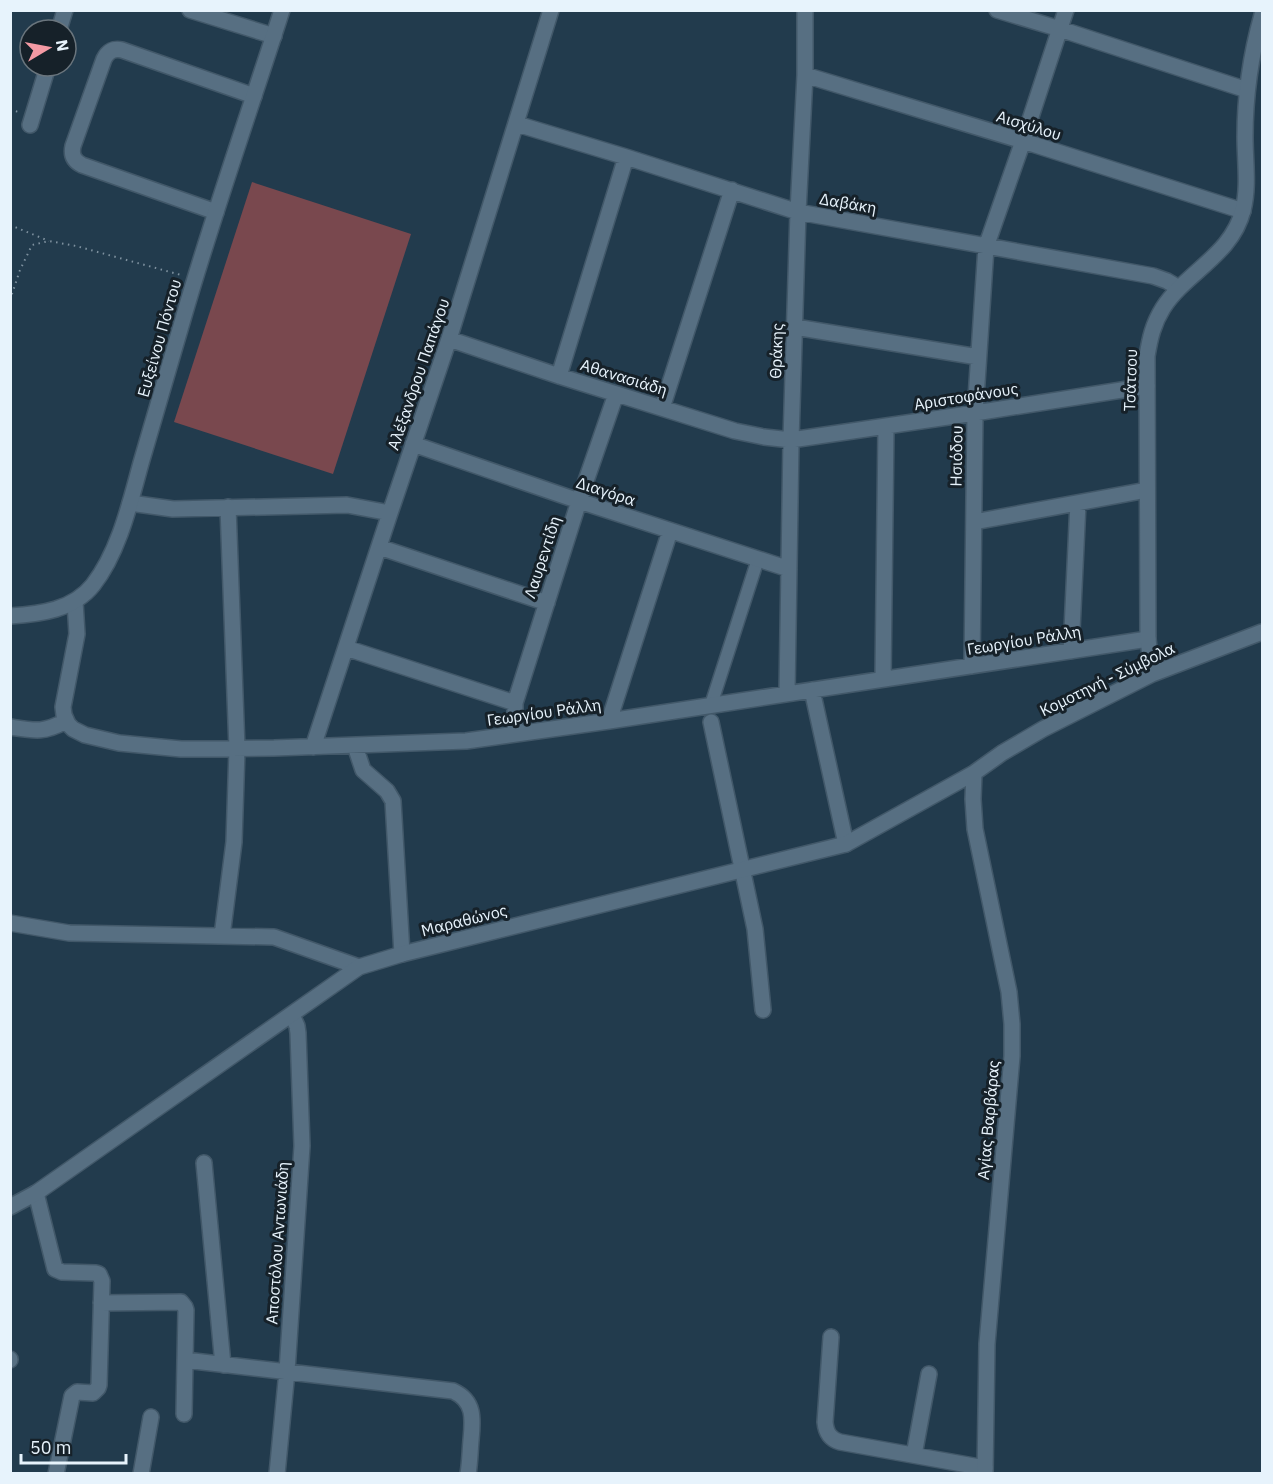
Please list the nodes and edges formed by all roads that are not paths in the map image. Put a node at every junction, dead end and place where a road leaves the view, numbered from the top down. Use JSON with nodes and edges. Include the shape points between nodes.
{"nodes":[{"id":1,"x":190,"y":10,"type":"edge"},
{"id":2,"x":282,"y":10,"type":"edge"},
{"id":3,"x":551,"y":10,"type":"edge"},
{"id":4,"x":805,"y":10,"type":"edge"},
{"id":5,"x":997,"y":10,"type":"edge"},
{"id":6,"x":1066,"y":10,"type":"edge"},
{"id":7,"x":1263,"y":15,"type":"edge"},
{"id":8,"x":1060,"y":29,"type":"junction"},
{"id":9,"x":274,"y":36,"type":"junction"},
{"id":10,"x":805,"y":75,"type":"junction"},
{"id":11,"x":44,"y":78,"type":"edge"},
{"id":12,"x":1247,"y":90,"type":"junction"},
{"id":13,"x":254,"y":96,"type":"junction"},
{"id":14,"x":517,"y":124,"type":"junction"},
{"id":15,"x":30,"y":125,"type":"dead end"},
{"id":16,"x":1023,"y":141,"type":"junction"},
{"id":17,"x":626,"y":157,"type":"junction"},
{"id":18,"x":732,"y":190,"type":"junction"},
{"id":19,"x":1243,"y":211,"type":"junction"},
{"id":20,"x":216,"y":212,"type":"junction"},
{"id":21,"x":798,"y":212,"type":"junction"},
{"id":22,"x":986,"y":247,"type":"junction"},
{"id":23,"x":1179,"y":288,"type":"junction"},
{"id":24,"x":795,"y":327,"type":"junction"},
{"id":25,"x":449,"y":339,"type":"junction"},
{"id":26,"x":978,"y":357,"type":"junction"},
{"id":27,"x":558,"y":376,"type":"junction"},
{"id":28,"x":1147,"y":386,"type":"junction"},
{"id":29,"x":616,"y":394,"type":"junction"},
{"id":30,"x":662,"y":408,"type":"junction"},
{"id":31,"x":975,"y":413,"type":"junction"},
{"id":32,"x":886,"y":426,"type":"junction"},
{"id":33,"x":791,"y":440,"type":"junction"},
{"id":34,"x":413,"y":444,"type":"junction"},
{"id":35,"x":1147,"y":490,"type":"junction"},
{"id":36,"x":579,"y":501,"type":"junction"},
{"id":37,"x":130,"y":503,"type":"junction"},
{"id":38,"x":1078,"y":503,"type":"junction"},
{"id":39,"x":228,"y":507,"type":"junction"},
{"id":40,"x":390,"y":513,"type":"junction"},
{"id":41,"x":974,"y":522,"type":"junction"},
{"id":42,"x":670,"y":531,"type":"junction"},
{"id":43,"x":379,"y":547,"type":"junction"},
{"id":44,"x":758,"y":559,"type":"junction"},
{"id":45,"x":789,"y":569,"type":"junction"},
{"id":46,"x":75,"y":602,"type":"junction"},
{"id":47,"x":547,"y":603,"type":"junction"},
{"id":48,"x":10,"y":616,"type":"edge"},
{"id":49,"x":1263,"y":632,"type":"edge"},
{"id":50,"x":1148,"y":639,"type":"junction"},
{"id":51,"x":346,"y":648,"type":"junction"},
{"id":52,"x":1071,"y":651,"type":"junction"},
{"id":53,"x":972,"y":666,"type":"junction"},
{"id":54,"x":1152,"y":674,"type":"junction"},
{"id":55,"x":883,"y":679,"type":"junction"},
{"id":56,"x":812,"y":690,"type":"junction"},
{"id":57,"x":787,"y":693,"type":"junction"},
{"id":58,"x":515,"y":703,"type":"junction"},
{"id":59,"x":711,"y":705,"type":"junction"},
{"id":60,"x":66,"y":721,"type":"junction"},
{"id":61,"x":609,"y":721,"type":"junction"},
{"id":62,"x":711,"y":722,"type":"dead end"},
{"id":63,"x":10,"y":727,"type":"edge"},
{"id":64,"x":515,"y":734,"type":"junction"},
{"id":65,"x":355,"y":746,"type":"junction"},
{"id":66,"x":313,"y":747,"type":"junction"},
{"id":67,"x":237,"y":749,"type":"junction"},
{"id":68,"x":974,"y":773,"type":"junction"},
{"id":69,"x":846,"y":844,"type":"junction"},
{"id":70,"x":742,"y":870,"type":"junction"},
{"id":71,"x":10,"y":923,"type":"edge"},
{"id":72,"x":222,"y":936,"type":"junction"},
{"id":73,"x":402,"y":954,"type":"junction"},
{"id":74,"x":359,"y":967,"type":"junction"},
{"id":75,"x":763,"y":1010,"type":"dead end"},
{"id":76,"x":292,"y":1015,"type":"junction"},
{"id":77,"x":204,"y":1163,"type":"dead end"},
{"id":78,"x":36,"y":1193,"type":"junction"},
{"id":79,"x":10,"y":1207,"type":"edge"},
{"id":80,"x":101,"y":1303,"type":"junction"},
{"id":81,"x":831,"y":1337,"type":"dead end"},
{"id":82,"x":185,"y":1360,"type":"junction"},
{"id":83,"x":223,"y":1365,"type":"junction"},
{"id":84,"x":287,"y":1371,"type":"junction"},
{"id":85,"x":929,"y":1374,"type":"dead end"},
{"id":86,"x":184,"y":1414,"type":"dead end"},
{"id":87,"x":151,"y":1417,"type":"dead end"},
{"id":88,"x":914,"y":1455,"type":"junction"},
{"id":89,"x":985,"y":1471,"type":"edge"},
{"id":90,"x":56,"y":1473,"type":"edge"},
{"id":91,"x":141,"y":1473,"type":"edge"},
{"id":92,"x":277,"y":1473,"type":"edge"},
{"id":93,"x":468,"y":1473,"type":"edge"}],
"edges":[{"from":1,"to":9,"type":"street"},
{"from":2,"to":9,"type":"street","name":"Ευξείνου Πόντου"},
{"from":3,"to":14,"type":"street","name":"Αλέξανδρου Παπάγου"},
{"from":4,"to":10,"type":"street","name":"Θράκης"},
{"from":5,"to":8,"type":"street"},
{"from":6,"to":8,"type":"street","name":"Ησιόδου"},
{"from":7,"to":12,"type":"street","name":"Τσάτσου"},
{"from":8,"to":12,"type":"street"},
{"from":8,"to":16,"type":"street","name":"Ησιόδου"},
{"from":9,"to":13,"type":"street","name":"Ευξείνου Πόντου"},
{"from":10,"to":16,"type":"street","name":"Αισχύλου"},
{"from":10,"to":21,"type":"street","name":"Θράκης"},
{"from":11,"to":15,"type":"street"},
{"from":12,"to":19,"type":"street","name":"Τσάτσου"},
{"from":13,"to":20,"type":"street","name":"Ευξείνου Πόντου"},
{"from":13,"to":20,"type":"street","via":[[113,50],[104,59],[72,151],[78,163]]},
{"from":14,"to":17,"type":"street","name":"Δαβάκη"},
{"from":14,"to":25,"type":"street","name":"Αλέξανδρου Παπάγου"},
{"from":16,"to":19,"type":"street","name":"Αισχύλου"},
{"from":16,"to":22,"type":"street","name":"Ησιόδου"},
{"from":17,"to":18,"type":"street","name":"Δαβάκη"},
{"from":17,"to":27,"type":"street"},
{"from":18,"to":21,"type":"street","name":"Δαβάκη"},
{"from":18,"to":30,"type":"street"},
{"from":19,"to":23,"type":"street","name":"Τσάτσου","via":[[1232,236],[1217,255]]},
{"from":20,"to":37,"type":"street","name":"Ευξείνου Πόντου"},
{"from":21,"to":22,"type":"street","name":"Δαβάκη"},
{"from":21,"to":24,"type":"street","name":"Θράκης"},
{"from":22,"to":23,"type":"street","name":"Δαβάκη","via":[[1153,276]]},
{"from":22,"to":26,"type":"street","name":"Ησιόδου"},
{"from":23,"to":28,"type":"street","name":"Τσάτσου","via":[[1152,329]]},
{"from":24,"to":26,"type":"street"},
{"from":24,"to":33,"type":"street","name":"Θράκης"},
{"from":25,"to":27,"type":"street","name":"Αθανασιάδη"},
{"from":25,"to":34,"type":"street","name":"Αλέξανδρου Παπάγου"},
{"from":26,"to":31,"type":"street","name":"Ησιόδου"},
{"from":27,"to":29,"type":"street","name":"Αθανασιάδη"},
{"from":28,"to":31,"type":"street","name":"Αριστοφάνους"},
{"from":28,"to":35,"type":"street","name":"Τσάτσου"},
{"from":29,"to":30,"type":"street","name":"Αθανασιάδη"},
{"from":29,"to":36,"type":"street","name":"Λαυρεντίδη"},
{"from":30,"to":33,"type":"street","name":"Αθανασιάδη","via":[[735,431]]},
{"from":31,"to":32,"type":"street","name":"Αριστοφάνους"},
{"from":31,"to":41,"type":"street","name":"Ησιόδου"},
{"from":32,"to":33,"type":"street","name":"Αριστοφάνους"},
{"from":32,"to":55,"type":"street"},
{"from":33,"to":45,"type":"street","name":"Θράκης"},
{"from":34,"to":36,"type":"street","name":"Διαγόρα"},
{"from":34,"to":40,"type":"street","name":"Αλέξανδρου Παπάγου"},
{"from":35,"to":38,"type":"street"},
{"from":35,"to":50,"type":"street","name":"Τσάτσου"},
{"from":36,"to":42,"type":"street","name":"Διαγόρα"},
{"from":36,"to":47,"type":"street","name":"Λαυρεντίδη"},
{"from":37,"to":39,"type":"street","via":[[168,509]]},
{"from":37,"to":46,"type":"street","name":"Ευξείνου Πόντου","via":[[105,567]]},
{"from":38,"to":41,"type":"street"},
{"from":38,"to":52,"type":"street"},
{"from":39,"to":40,"type":"street","via":[[340,505]]},
{"from":39,"to":67,"type":"street"},
{"from":40,"to":43,"type":"street","name":"Αλέξανδρου Παπάγου"},
{"from":41,"to":53,"type":"street","name":"Ησιόδου"},
{"from":42,"to":44,"type":"street","name":"Διαγόρα"},
{"from":42,"to":61,"type":"street"},
{"from":43,"to":47,"type":"street"},
{"from":43,"to":51,"type":"street","name":"Αλέξανδρου Παπάγου"},
{"from":44,"to":45,"type":"street","name":"Διαγόρα"},
{"from":44,"to":59,"type":"street"},
{"from":45,"to":57,"type":"street","name":"Θράκης"},
{"from":46,"to":48,"type":"street","name":"Ευξείνου Πόντου"},
{"from":46,"to":60,"type":"street","via":[[77,634],[63,703]]},
{"from":47,"to":58,"type":"street","name":"Λαυρεντίδη"},
{"from":49,"to":54,"type":"street","name":"Κομοτηνή - Σύμβολα"},
{"from":50,"to":52,"type":"street","name":"Γεωργίου Ράλλη"},
{"from":50,"to":54,"type":"street","name":"Τσάτσου"},
{"from":51,"to":58,"type":"street"},
{"from":51,"to":66,"type":"street","name":"Αλέξανδρου Παπάγου"},
{"from":52,"to":53,"type":"street","name":"Γεωργίου Ράλλη"},
{"from":53,"to":55,"type":"street","name":"Γεωργίου Ράλλη"},
{"from":54,"to":68,"type":"street","name":"Κομοτηνή - Σύμβολα","via":[[1043,729]]},
{"from":55,"to":56,"type":"street","name":"Γεωργίου Ράλλη"},
{"from":56,"to":57,"type":"street","name":"Γεωργίου Ράλλη"},
{"from":56,"to":69,"type":"street"},
{"from":57,"to":59,"type":"street","name":"Γεωργίου Ράλλη"},
{"from":58,"to":64,"type":"street","name":"Λαυρεντίδη"},
{"from":59,"to":61,"type":"street","name":"Γεωργίου Ράλλη"},
{"from":60,"to":63,"type":"street","via":[[35,731]]},
{"from":60,"to":67,"type":"street","name":"Γεωργίου Ράλλη","via":[[85,735],[118,743]]},
{"from":61,"to":64,"type":"street","name":"Γεωργίου Ράλλη"},
{"from":62,"to":70,"type":"street"},
{"from":64,"to":65,"type":"street","name":"Γεωργίου Ράλλη","via":[[466,741]]},
{"from":65,"to":66,"type":"street","name":"Γεωργίου Ράλλη"},
{"from":65,"to":73,"type":"street","via":[[363,770],[393,801]]},
{"from":66,"to":67,"type":"street","name":"Γεωργίου Ράλλη"},
{"from":67,"to":72,"type":"street","via":[[234,842]]},
{"from":68,"to":69,"type":"street","name":"Μαραθώνος"},
{"from":68,"to":89,"type":"street","name":"Αγίας Βαρβάρας","via":[[975,829],[1009,992],[1012,1024],[987,1344]]},
{"from":69,"to":70,"type":"street","name":"Μαραθώνος"},
{"from":70,"to":73,"type":"street","name":"Μαραθώνος"},
{"from":70,"to":75,"type":"street","via":[[755,929]]},
{"from":71,"to":72,"type":"street","via":[[69,933]]},
{"from":72,"to":74,"type":"street","via":[[274,937]]},
{"from":73,"to":74,"type":"street","name":"Μαραθώνος"},
{"from":74,"to":76,"type":"street","name":"Μαραθώνος"},
{"from":76,"to":78,"type":"street","name":"Μαραθώνος"},
{"from":76,"to":84,"type":"street","name":"Αποστόλου Αντωνιάδη","via":[[298,1033],[302,1146]]},
{"from":77,"to":83,"type":"street"},
{"from":78,"to":79,"type":"street","name":"Μαραθώνος"},
{"from":78,"to":80,"type":"street","via":[[55,1269],[99,1274]]},
{"from":80,"to":82,"type":"street","via":[[181,1302],[186,1310]]},
{"from":80,"to":90,"type":"street","via":[[98,1388],[93,1393],[77,1392],[72,1396]]},
{"from":81,"to":88,"type":"street","via":[[827,1433],[835,1441]]},
{"from":82,"to":83,"type":"street"},
{"from":82,"to":86,"type":"street"},
{"from":83,"to":84,"type":"street"},
{"from":84,"to":92,"type":"street","name":"Αποστόλου Αντωνιάδη"},
{"from":84,"to":93,"type":"street","via":[[447,1389],[460,1394],[472,1411]]},
{"from":85,"to":88,"type":"street"},
{"from":87,"to":91,"type":"street"},
{"from":88,"to":89,"type":"street"}]}
